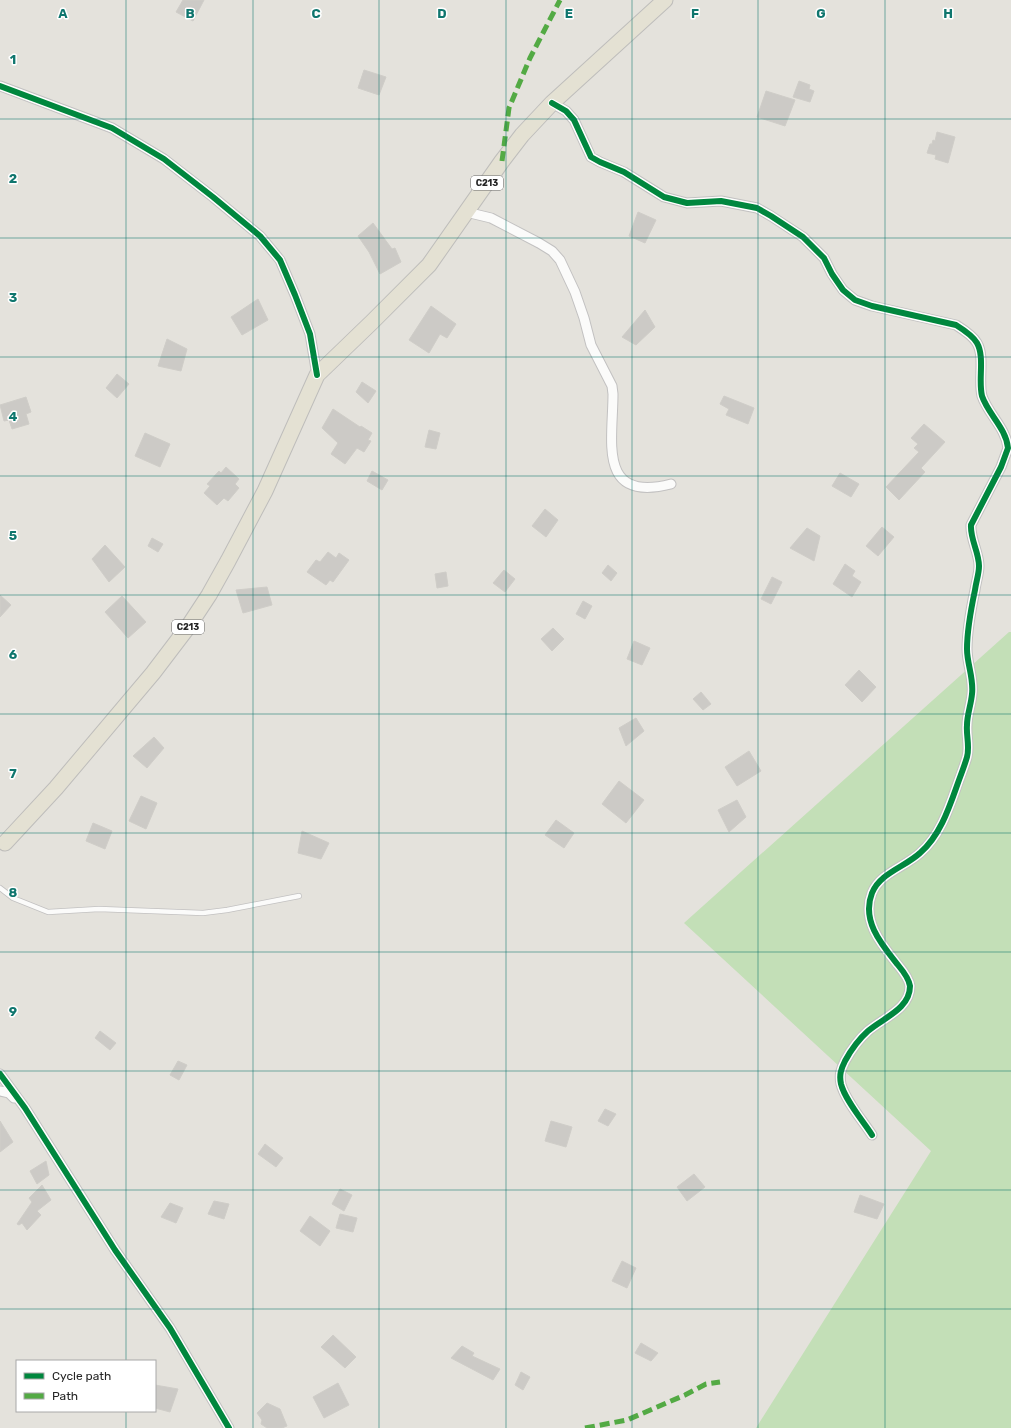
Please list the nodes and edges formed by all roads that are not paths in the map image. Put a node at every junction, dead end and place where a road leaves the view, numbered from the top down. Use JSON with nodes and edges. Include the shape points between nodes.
{"nodes":[{"id":1,"x":665,"y":0,"type":"edge"},
{"id":2,"x":0,"y":86,"type":"edge"},
{"id":3,"x":552,"y":103,"type":"junction"},
{"id":4,"x":466,"y":212,"type":"junction"},
{"id":5,"x":317,"y":375,"type":"junction"},
{"id":6,"x":671,"y":484,"type":"dead end"},
{"id":7,"x":2,"y":844,"type":"edge"},
{"id":8,"x":0,"y":888,"type":"edge"},
{"id":9,"x":299,"y":896,"type":"dead end"},
{"id":10,"x":0,"y":1074,"type":"edge"},
{"id":11,"x":0,"y":1091,"type":"edge"},
{"id":12,"x":25,"y":1108,"type":"junction"},
{"id":13,"x":872,"y":1135,"type":"dead end"},
{"id":14,"x":230,"y":1428,"type":"edge"}],
"edges":[{"from":1,"to":3,"type":"main road","number":"C213"},
{"from":2,"to":5,"type":"street","via":[[112,128],[164,159],[260,236],[280,260],[295,295],[310,334]]},
{"from":3,"to":4,"type":"main road","number":"C213","via":[[522,135]]},
{"from":3,"to":13,"type":"street","via":[[566,111],[574,120],[592,156],[600,162],[624,172],[664,197],[676,201],[721,201],[757,208],[803,237],[824,258],[843,290],[855,300],[956,325],[978,344],[982,367],[982,396],[1001,428],[1008,448],[971,525],[979,566],[968,624],[967,651],[972,694],[967,726],[968,756],[950,804],[929,844],[909,862],[882,879],[872,894],[869,905],[874,931],[904,972],[910,986],[904,1004],[867,1031],[847,1058],[840,1073],[840,1083],[844,1092]]},
{"from":4,"to":5,"type":"main road","number":"C213","via":[[429,265]]},
{"from":4,"to":6,"type":"street","via":[[491,218],[539,243],[560,260],[575,292],[591,345],[612,386],[613,463],[618,474],[625,482],[641,488]]},
{"from":5,"to":7,"type":"main road","number":"C213","via":[[265,491],[209,595],[188,627],[153,673],[56,788]]},
{"from":8,"to":9,"type":"lane","via":[[13,898],[48,912],[99,909],[203,913]]},
{"from":10,"to":12,"type":"street"},
{"from":11,"to":12,"type":"street","via":[[9,1093]]},
{"from":12,"to":14,"type":"street","via":[[115,1250],[170,1328]]}]}
